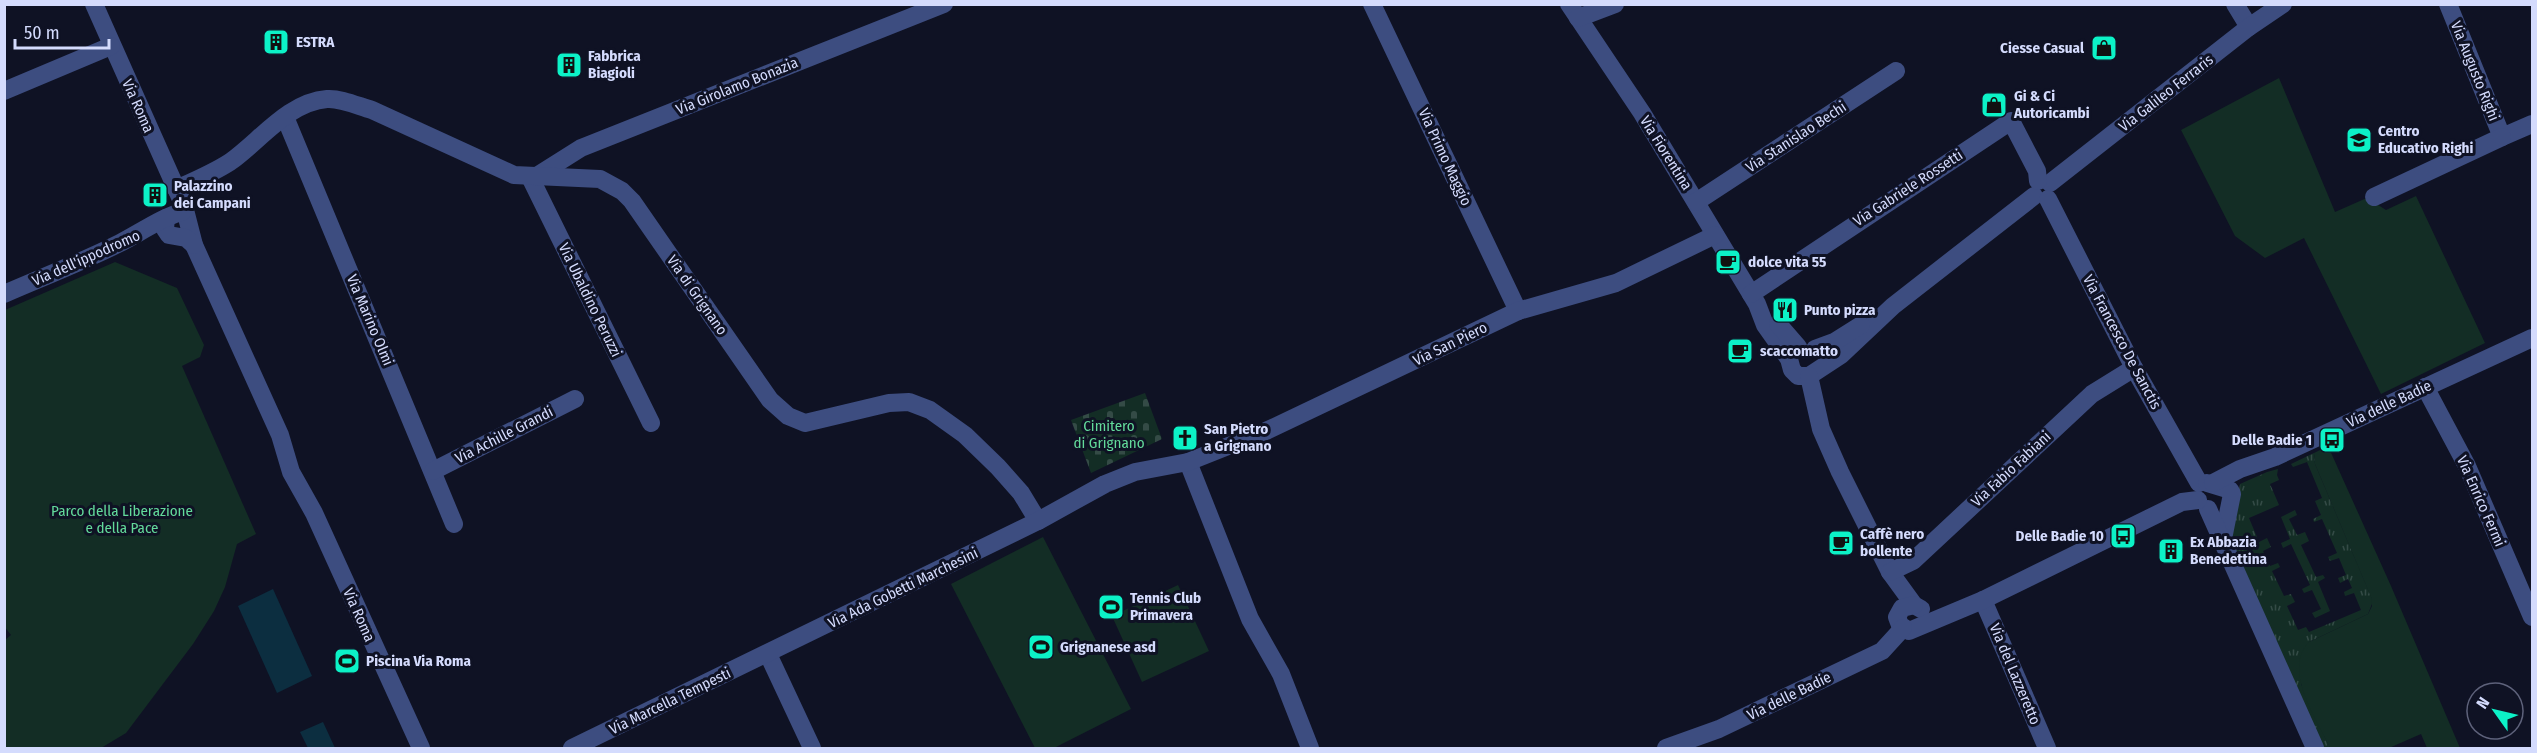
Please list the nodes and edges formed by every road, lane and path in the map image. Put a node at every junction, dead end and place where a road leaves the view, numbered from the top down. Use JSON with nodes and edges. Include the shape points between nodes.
{"nodes":[{"id":1,"x":94,"y":4,"type":"edge"},
{"id":2,"x":944,"y":4,"type":"edge"},
{"id":3,"x":1372,"y":4,"type":"edge"},
{"id":4,"x":1615,"y":4,"type":"edge"},
{"id":5,"x":2235,"y":4,"type":"edge"},
{"id":6,"x":2283,"y":4,"type":"edge"},
{"id":7,"x":2448,"y":4,"type":"edge"},
{"id":8,"x":1573,"y":11,"type":"edge"},
{"id":9,"x":2249,"y":27,"type":"junction"},
{"id":10,"x":111,"y":46,"type":"junction"},
{"id":11,"x":1896,"y":71,"type":"dead end"},
{"id":12,"x":4,"y":91,"type":"edge"},
{"id":13,"x":285,"y":117,"type":"junction"},
{"id":14,"x":2532,"y":124,"type":"edge"},
{"id":15,"x":2502,"y":137,"type":"junction"},
{"id":16,"x":532,"y":177,"type":"junction"},
{"id":17,"x":176,"y":189,"type":"junction"},
{"id":18,"x":2043,"y":190,"type":"junction"},
{"id":19,"x":2374,"y":197,"type":"dead end"},
{"id":20,"x":1696,"y":202,"type":"junction"},
{"id":21,"x":183,"y":224,"type":"junction"},
{"id":22,"x":1714,"y":235,"type":"junction"},
{"id":23,"x":4,"y":294,"type":"edge"},
{"id":24,"x":1754,"y":299,"type":"junction"},
{"id":25,"x":1518,"y":310,"type":"junction"},
{"id":26,"x":2532,"y":338,"type":"edge"},
{"id":27,"x":1804,"y":363,"type":"junction"},
{"id":28,"x":2134,"y":368,"type":"junction"},
{"id":29,"x":2424,"y":387,"type":"junction"},
{"id":30,"x":575,"y":399,"type":"dead end"},
{"id":31,"x":651,"y":423,"type":"dead end"},
{"id":32,"x":1188,"y":462,"type":"junction"},
{"id":33,"x":433,"y":471,"type":"junction"},
{"id":34,"x":2203,"y":494,"type":"junction"},
{"id":35,"x":1038,"y":521,"type":"junction"},
{"id":36,"x":454,"y":524,"type":"dead end"},
{"id":37,"x":2223,"y":539,"type":"junction"},
{"id":38,"x":1890,"y":572,"type":"junction"},
{"id":39,"x":1983,"y":600,"type":"junction"},
{"id":40,"x":1912,"y":616,"type":"junction"},
{"id":41,"x":2532,"y":617,"type":"edge"},
{"id":42,"x":768,"y":654,"type":"junction"},
{"id":43,"x":421,"y":748,"type":"edge"},
{"id":44,"x":572,"y":748,"type":"edge"},
{"id":45,"x":812,"y":748,"type":"edge"},
{"id":46,"x":1310,"y":748,"type":"edge"},
{"id":47,"x":1666,"y":748,"type":"edge"},
{"id":48,"x":2047,"y":748,"type":"edge"},
{"id":49,"x":2315,"y":748,"type":"edge"}],
"edges":[{"from":1,"to":10,"type":"street","name":"Via Roma"},
{"from":2,"to":16,"type":"street","name":"Via Girolamo Bonazia","via":[[581,148]]},
{"from":3,"to":25,"type":"street","name":"Via Primo Maggio"},
{"from":4,"to":8,"type":"street"},
{"from":5,"to":9,"type":"street"},
{"from":6,"to":9,"type":"street","name":"Via Galileo Ferraris"},
{"from":7,"to":15,"type":"street","name":"Via Augusto Righi"},
{"from":8,"to":20,"type":"street","name":"Via Fiorentina"},
{"from":9,"to":18,"type":"street","name":"Via Galileo Ferraris"},
{"from":10,"to":12,"type":"street"},
{"from":10,"to":17,"type":"street","name":"Via Roma"},
{"from":11,"to":20,"type":"street","name":"Via Stanislao Bechi"},
{"from":13,"to":16,"type":"street","name":"Via di Grignano","via":[[327,99],[348,102],[514,175]]},
{"from":13,"to":17,"type":"street","name":"Via di Grignano","via":[[230,162]]},
{"from":13,"to":33,"type":"street","name":"Via Marino Olmi"},
{"from":14,"to":15,"type":"street","name":"Via Augusto Righi"},
{"from":15,"to":19,"type":"street","name":"Via Augusto Righi"},
{"from":16,"to":31,"type":"street","name":"Via Ubaldino Peruzzi"},
{"from":16,"to":35,"type":"street","name":"Via di Grignano","via":[[600,179],[622,190],[770,400],[788,416],[805,423],[909,402],[930,410],[965,435],[998,467],[1021,493]]},
{"from":17,"to":21,"type":"street","name":"Via Roma"},
{"from":18,"to":24,"type":"street","name":"Via Gabriele Rossetti","via":[[2010,121]]},
{"from":18,"to":27,"type":"street","name":"Via Galileo Ferraris","via":[[1893,306],[1841,355]]},
{"from":18,"to":28,"type":"street","name":"Via Francesco De Sanctis"},
{"from":20,"to":22,"type":"street","name":"Via Fiorentina"},
{"from":21,"to":23,"type":"street","name":"Via dell'ippodromo","via":[[112,247]]},
{"from":21,"to":43,"type":"street","name":"Via Roma","via":[[280,435],[302,466],[315,498],[314,513]]},
{"from":22,"to":24,"type":"street","name":"Via Fiorentina"},
{"from":22,"to":25,"type":"street","name":"Via San Piero","via":[[1616,283]]},
{"from":24,"to":27,"type":"street","name":"Via Fiorentina","via":[[1772,317]]},
{"from":25,"to":32,"type":"street","name":"Via San Piero","via":[[1266,431]]},
{"from":26,"to":29,"type":"street","name":"Via delle Badie"},
{"from":27,"to":38,"type":"street","name":"Via Fiorentina","via":[[1821,429]]},
{"from":28,"to":34,"type":"street","name":"Via Francesco De Sanctis"},
{"from":28,"to":38,"type":"street","name":"Via Fabio Fabiani","via":[[2092,394],[1913,561]]},
{"from":29,"to":34,"type":"street","name":"Via delle Badie","via":[[2240,469]]},
{"from":29,"to":41,"type":"street","name":"Via Enrico Fermi","via":[[2467,466]]},
{"from":30,"to":33,"type":"street","name":"Via Achille Grandi"},
{"from":32,"to":35,"type":"street","via":[[1135,472]]},
{"from":32,"to":46,"type":"street","via":[[1250,619],[1281,674]]},
{"from":33,"to":36,"type":"street","name":"Via Marino Olmi"},
{"from":34,"to":37,"type":"street","name":"Via Francesco De Sanctis","via":[[2212,522]]},
{"from":34,"to":37,"type":"street","via":[[2233,499]]},
{"from":34,"to":39,"type":"street","name":"Via delle Badie"},
{"from":35,"to":42,"type":"street","name":"Via Ada Gobetti Marchesini"},
{"from":37,"to":49,"type":"street","name":"Via Francesco De Sanctis"},
{"from":38,"to":40,"type":"street","name":"Via Fiorentina"},
{"from":39,"to":40,"type":"street","name":"Via delle Badie","via":[[1952,612]]},
{"from":39,"to":48,"type":"street","name":"Via del Lazzeretto"},
{"from":40,"to":47,"type":"street","name":"Via delle Badie","via":[[1882,651],[1719,729]]},
{"from":42,"to":44,"type":"street","name":"Via Marcella Tempesti"},
{"from":42,"to":45,"type":"street"}]}
